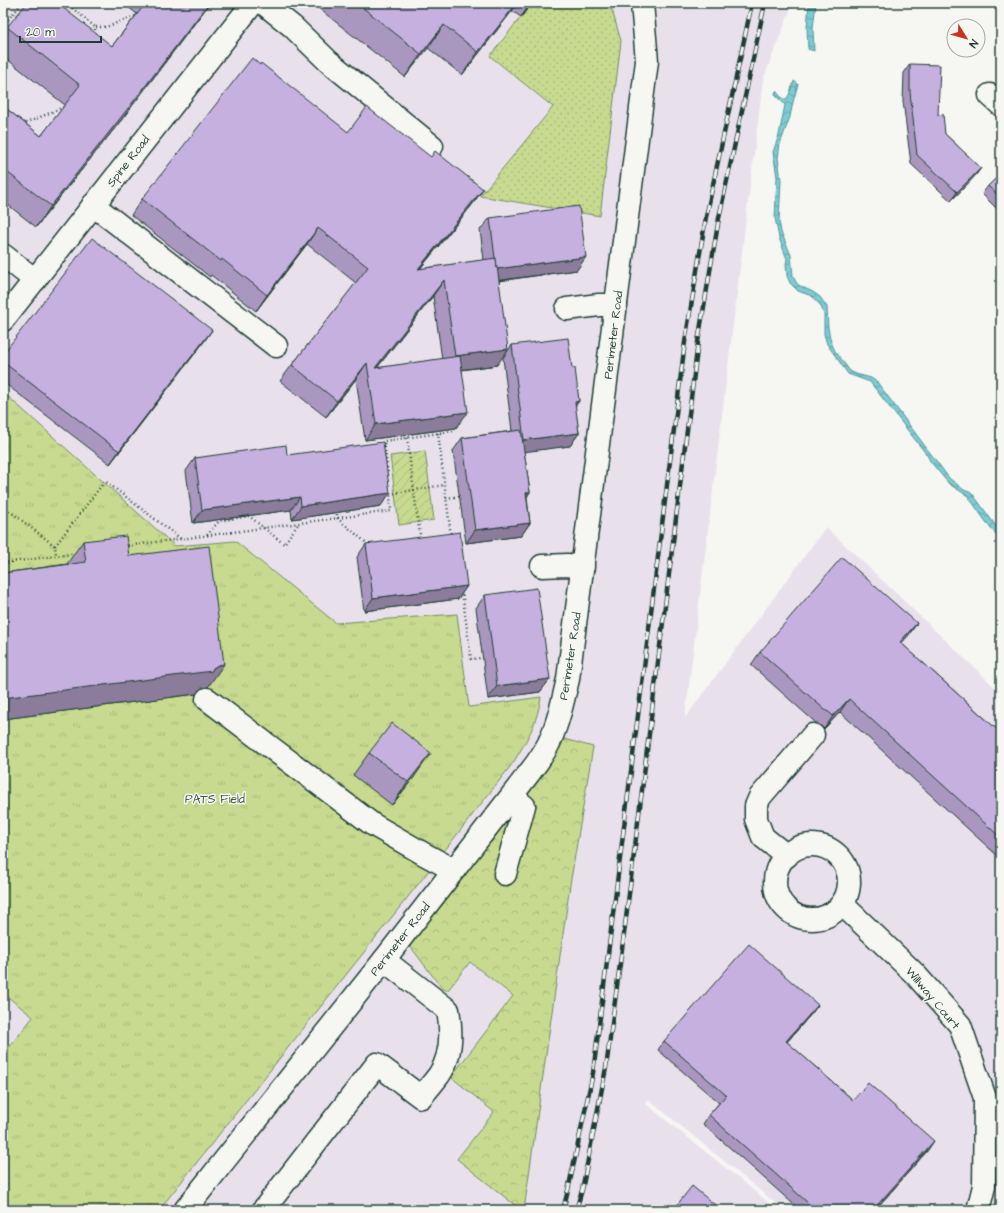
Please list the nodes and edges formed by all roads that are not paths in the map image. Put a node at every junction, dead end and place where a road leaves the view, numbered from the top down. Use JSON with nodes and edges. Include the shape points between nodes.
{"nodes":[{"id":1,"x":253,"y":3,"type":"edge"},
{"id":2,"x":263,"y":3,"type":"edge"},
{"id":3,"x":642,"y":3,"type":"edge"},
{"id":4,"x":432,"y":146,"type":"dead end"},
{"id":5,"x":93,"y":205,"type":"junction"},
{"id":6,"x":3,"y":255,"type":"edge"},
{"id":7,"x":35,"y":280,"type":"junction"},
{"id":8,"x":616,"y":305,"type":"junction"},
{"id":9,"x":566,"y":310,"type":"dead end"},
{"id":10,"x":3,"y":320,"type":"edge"},
{"id":11,"x":276,"y":346,"type":"dead end"},
{"id":12,"x":542,"y":566,"type":"dead end"},
{"id":13,"x":583,"y":567,"type":"junction"},
{"id":14,"x":207,"y":699,"type":"edge"},
{"id":15,"x":813,"y":736,"type":"dead end"},
{"id":16,"x":512,"y":796,"type":"junction"},
{"id":17,"x":787,"y":856,"type":"junction"},
{"id":18,"x":454,"y":870,"type":"junction"},
{"id":19,"x":505,"y":874,"type":"dead end"},
{"id":20,"x":842,"y":904,"type":"junction"},
{"id":21,"x":384,"y":960,"type":"junction"},
{"id":22,"x":993,"y":1104,"type":"edge"},
{"id":23,"x":264,"y":1209,"type":"edge"},
{"id":24,"x":185,"y":1210,"type":"edge"},
{"id":25,"x":978,"y":1210,"type":"edge"}],
"edges":[{"from":1,"to":5,"type":"street","name":"Spine Road"},
{"from":2,"to":4,"type":"street","via":[[293,27],[328,61]]},
{"from":3,"to":8,"type":"street","name":"Perimeter Road","via":[[647,61]]},
{"from":5,"to":7,"type":"street","name":"Spine Road"},
{"from":5,"to":11,"type":"street"},
{"from":6,"to":7,"type":"street"},
{"from":7,"to":10,"type":"street","name":"Spine Road"},
{"from":8,"to":9,"type":"street"},
{"from":8,"to":13,"type":"street","name":"Perimeter Road"},
{"from":12,"to":13,"type":"street"},
{"from":13,"to":16,"type":"street","name":"Perimeter Road","via":[[568,679],[560,712],[542,754]]},
{"from":14,"to":18,"type":"street","via":[[372,824]]},
{"from":15,"to":17,"type":"street","via":[[760,796],[756,806],[756,819],[763,838]]},
{"from":16,"to":18,"type":"street","name":"Perimeter Road"},
{"from":16,"to":19,"type":"street","via":[[524,806]]},
{"from":17,"to":20,"type":"street","via":[[793,850],[818,845],[830,849],[840,857],[847,868],[850,880],[848,893]]},
{"from":17,"to":20,"type":"street","via":[[778,869],[776,880],[777,892],[790,911],[811,918],[823,917]]},
{"from":18,"to":21,"type":"street","name":"Perimeter Road"},
{"from":20,"to":22,"type":"street","name":"Willway Court","via":[[915,974],[960,1025]]},
{"from":21,"to":23,"type":"street","via":[[448,1010],[450,1050],[440,1074],[421,1097],[377,1064]]},
{"from":21,"to":24,"type":"street","name":"Perimeter Road"},
{"from":22,"to":25,"type":"street","name":"Willway Court","via":[[984,1186]]}]}
